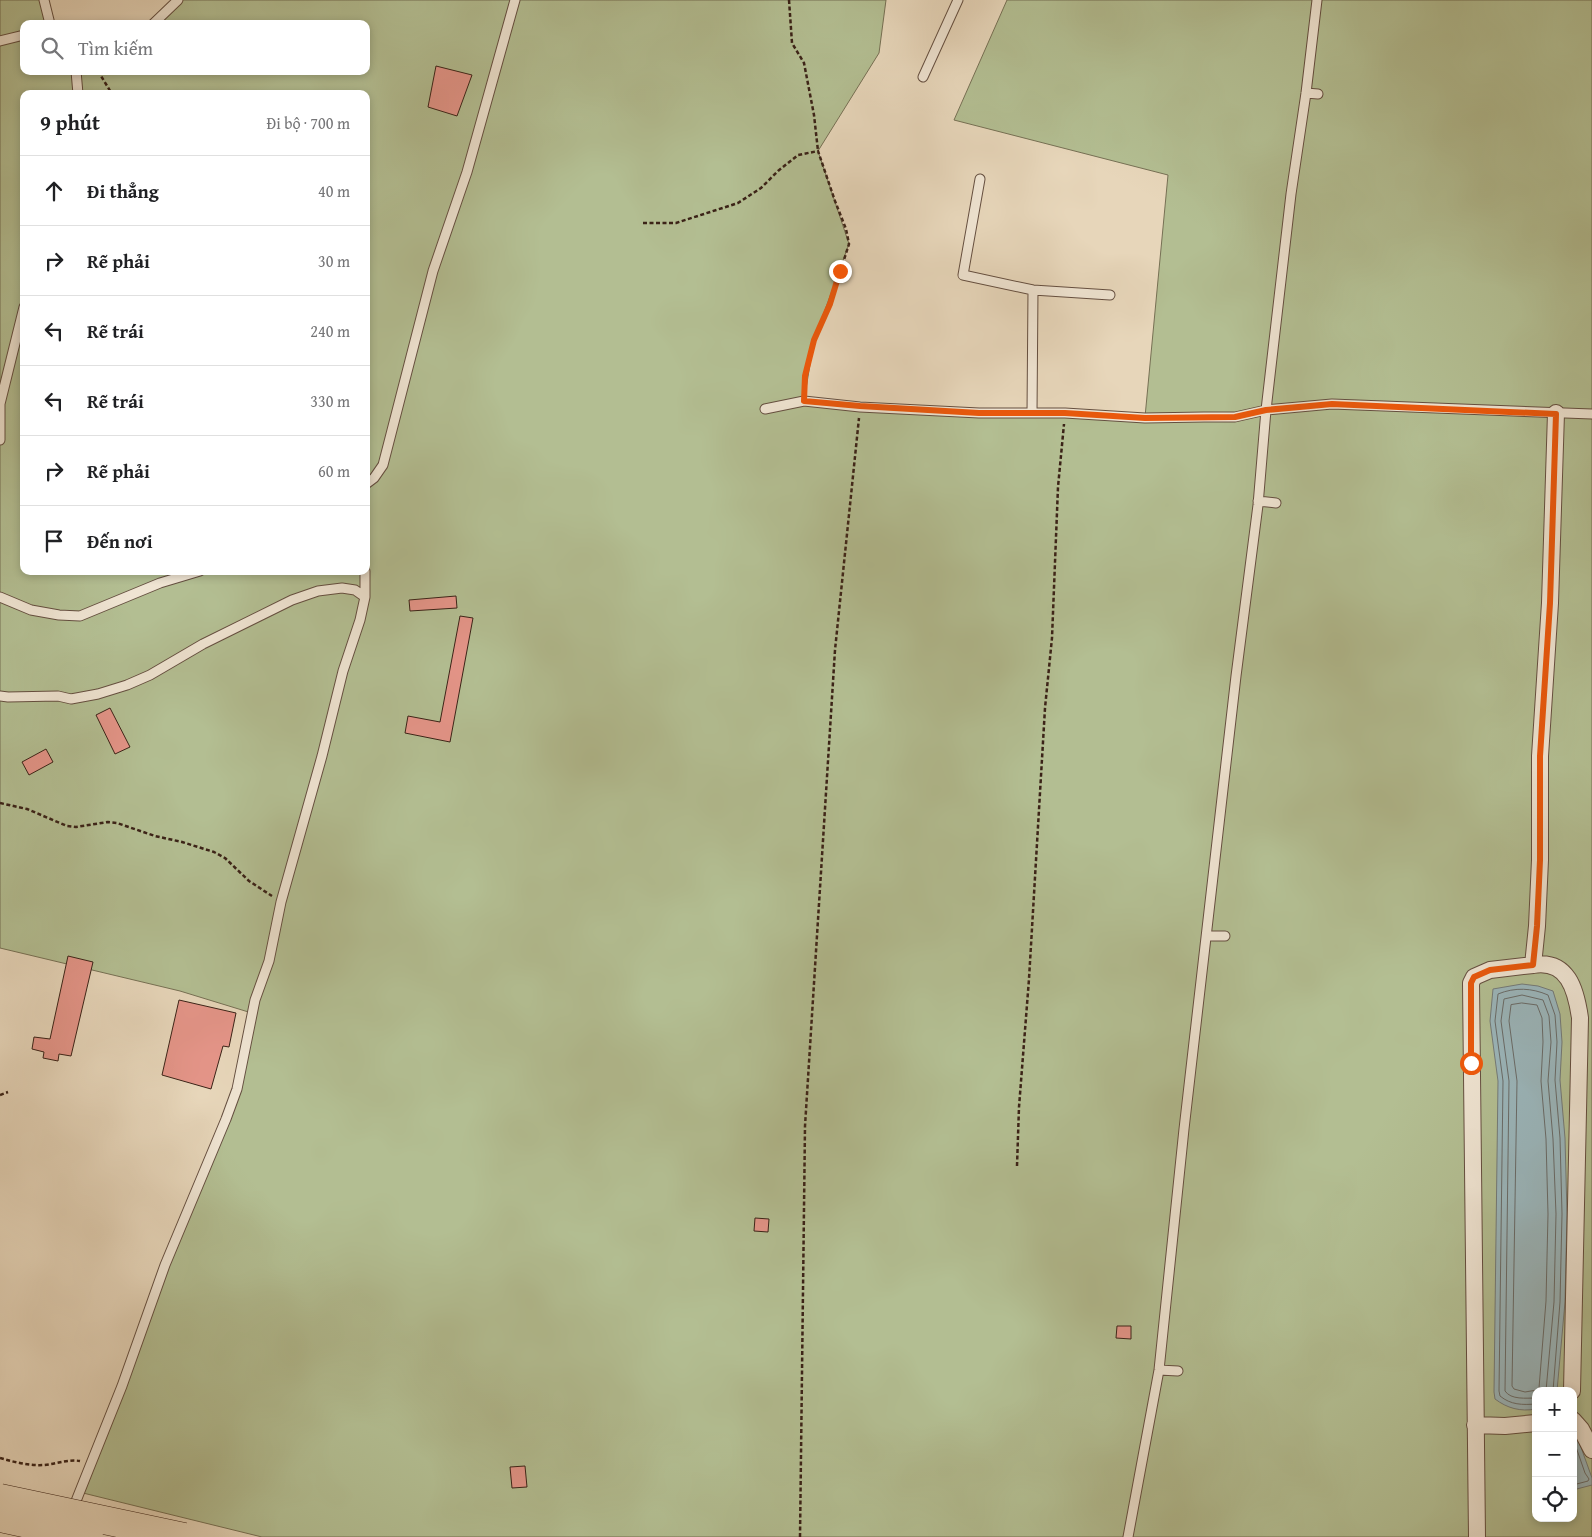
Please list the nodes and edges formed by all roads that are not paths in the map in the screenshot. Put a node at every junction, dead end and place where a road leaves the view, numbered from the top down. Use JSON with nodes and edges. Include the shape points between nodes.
{"nodes":[{"id":1,"x":44,"y":0,"type":"edge"},
{"id":2,"x":178,"y":0,"type":"edge"},
{"id":3,"x":514,"y":0,"type":"edge"},
{"id":4,"x":958,"y":0,"type":"edge"},
{"id":5,"x":1317,"y":0,"type":"edge"},
{"id":6,"x":49,"y":20,"type":"edge"},
{"id":7,"x":157,"y":20,"type":"edge"},
{"id":8,"x":20,"y":36,"type":"edge"},
{"id":9,"x":0,"y":41,"type":"edge"},
{"id":10,"x":76,"y":75,"type":"edge"},
{"id":11,"x":923,"y":77,"type":"dead end"},
{"id":12,"x":78,"y":90,"type":"edge"},
{"id":13,"x":1306,"y":93,"type":"junction"},
{"id":14,"x":1318,"y":94,"type":"dead end"},
{"id":15,"x":980,"y":179,"type":"dead end"},
{"id":16,"x":1033,"y":290,"type":"junction"},
{"id":17,"x":1110,"y":295,"type":"dead end"},
{"id":18,"x":20,"y":323,"type":"edge"},
{"id":19,"x":765,"y":409,"type":"dead end"},
{"id":20,"x":1266,"y":410,"type":"junction"},
{"id":21,"x":1032,"y":413,"type":"junction"},
{"id":22,"x":1556,"y":414,"type":"junction"},
{"id":23,"x":1592,"y":414,"type":"edge"},
{"id":24,"x":0,"y":440,"type":"edge"},
{"id":25,"x":370,"y":481,"type":"edge"},
{"id":26,"x":1258,"y":501,"type":"junction"},
{"id":27,"x":1276,"y":503,"type":"dead end"},
{"id":28,"x":187,"y":575,"type":"edge"},
{"id":29,"x":365,"y":575,"type":"edge"},
{"id":30,"x":0,"y":597,"type":"edge"},
{"id":31,"x":365,"y":597,"type":"junction"},
{"id":32,"x":0,"y":696,"type":"edge"},
{"id":33,"x":1207,"y":936,"type":"junction"},
{"id":34,"x":1225,"y":936,"type":"dead end"},
{"id":35,"x":1533,"y":965,"type":"junction"},
{"id":36,"x":1159,"y":1370,"type":"junction"},
{"id":37,"x":1178,"y":1371,"type":"dead end"},
{"id":38,"x":1572,"y":1387,"type":"edge"},
{"id":39,"x":1532,"y":1423,"type":"edge"},
{"id":40,"x":1577,"y":1424,"type":"edge"},
{"id":41,"x":1475,"y":1425,"type":"junction"},
{"id":42,"x":1592,"y":1450,"type":"edge"},
{"id":43,"x":0,"y":1498,"type":"edge"},
{"id":44,"x":0,"y":1518,"type":"edge"},
{"id":45,"x":62,"y":1537,"type":"edge"},
{"id":46,"x":89,"y":1537,"type":"edge"},
{"id":47,"x":184,"y":1537,"type":"edge"},
{"id":48,"x":1128,"y":1537,"type":"edge"},
{"id":49,"x":1477,"y":1537,"type":"edge"}],
"edges":[{"from":1,"to":6,"type":"lane"},
{"from":2,"to":7,"type":"lane"},
{"from":3,"to":25,"type":"lane","via":[[467,172],[434,271],[382,465]]},
{"from":4,"to":11,"type":"lane"},
{"from":5,"to":13,"type":"lane"},
{"from":8,"to":9,"type":"lane"},
{"from":10,"to":12,"type":"lane"},
{"from":13,"to":14,"type":"lane"},
{"from":13,"to":20,"type":"lane"},
{"from":15,"to":16,"type":"lane","via":[[964,275]]},
{"from":16,"to":17,"type":"lane"},
{"from":16,"to":21,"type":"lane"},
{"from":18,"to":24,"type":"lane","via":[[0,404]]},
{"from":19,"to":21,"type":"lane","via":[[804,401],[979,413]]},
{"from":20,"to":21,"type":"lane","via":[[1235,417],[1145,418]]},
{"from":20,"to":22,"type":"lane","via":[[1332,404]]},
{"from":20,"to":26,"type":"lane"},
{"from":22,"to":23,"type":"lane"},
{"from":22,"to":35,"type":"street","via":[[1550,603],[1540,756],[1540,860]]},
{"from":26,"to":27,"type":"lane"},
{"from":26,"to":33,"type":"lane"},
{"from":28,"to":30,"type":"lane","via":[[80,616],[59,616],[31,610]]},
{"from":29,"to":31,"type":"lane"},
{"from":31,"to":32,"type":"lane","via":[[355,590],[342,588],[318,591],[292,600],[203,644],[150,675],[98,694],[71,698]]},
{"from":31,"to":45,"type":"lane","via":[[281,902],[269,961],[255,1000],[237,1089],[165,1265]]},
{"from":33,"to":34,"type":"lane"},
{"from":33,"to":36,"type":"lane"},
{"from":35,"to":38,"type":"street","via":[[1558,968],[1568,977],[1580,1018]]},
{"from":35,"to":41,"type":"street","via":[[1490,970],[1474,977],[1471,983]]},
{"from":36,"to":37,"type":"lane"},
{"from":36,"to":48,"type":"lane"},
{"from":39,"to":41,"type":"street"},
{"from":40,"to":42,"type":"street"},
{"from":41,"to":49,"type":"street"},
{"from":43,"to":47,"type":"highway","bridge":true},
{"from":44,"to":46,"type":"highway","bridge":true}]}
